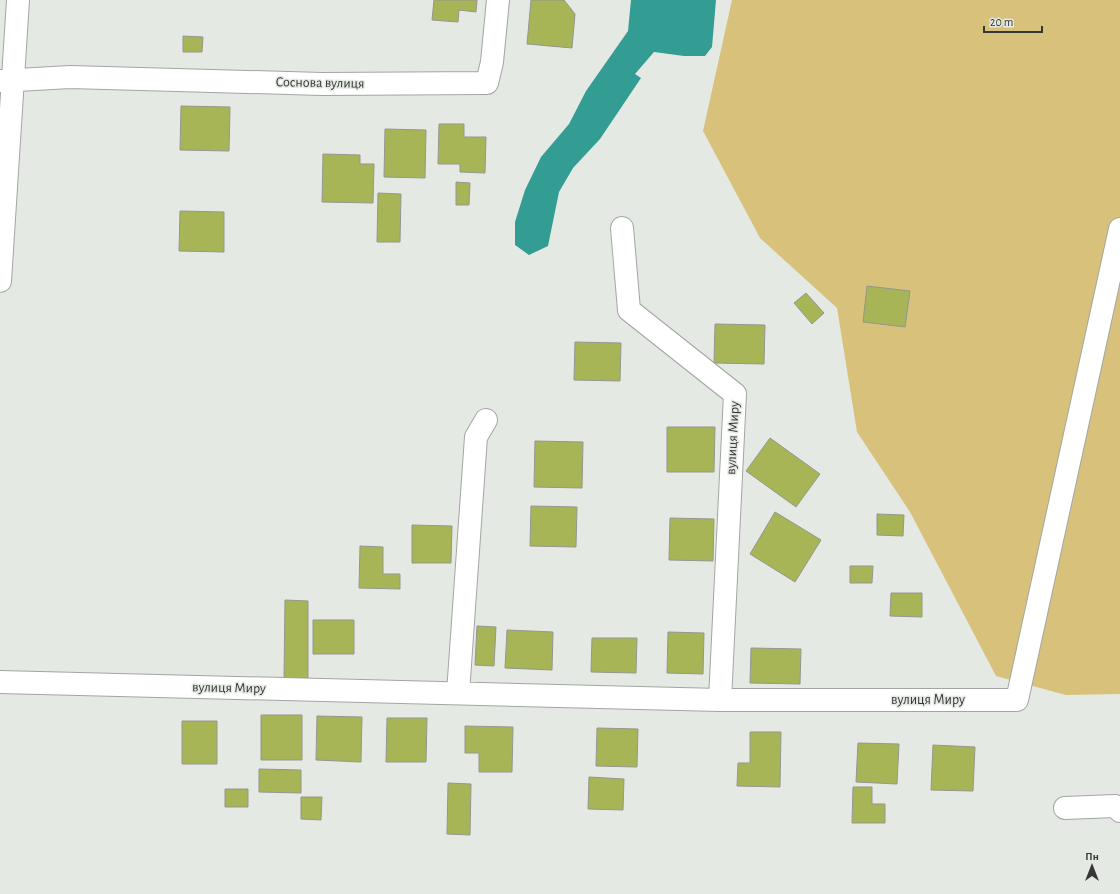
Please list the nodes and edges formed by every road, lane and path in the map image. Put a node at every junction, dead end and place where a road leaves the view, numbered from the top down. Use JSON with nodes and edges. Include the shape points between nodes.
{"nodes":[{"id":1,"x":18,"y":0,"type":"edge"},
{"id":2,"x":498,"y":0,"type":"edge"},
{"id":3,"x":6,"y":80,"type":"edge"},
{"id":4,"x":622,"y":228,"type":"dead end"},
{"id":5,"x":1120,"y":229,"type":"edge"},
{"id":6,"x":0,"y":281,"type":"edge"},
{"id":7,"x":486,"y":420,"type":"dead end"},
{"id":8,"x":0,"y":682,"type":"edge"},
{"id":9,"x":458,"y":693,"type":"junction"},
{"id":10,"x":720,"y":700,"type":"junction"},
{"id":11,"x":1118,"y":807,"type":"edge"},
{"id":12,"x":1065,"y":808,"type":"dead end"}],
"edges":[{"from":1,"to":3,"type":"street"},
{"from":2,"to":3,"type":"street","name":"Соснова вулиця","via":[[492,62],[487,82],[322,84],[70,77]]},
{"from":3,"to":6,"type":"street"},
{"from":4,"to":10,"type":"street","name":"вулиця Миру","via":[[629,310],[735,394]]},
{"from":5,"to":10,"type":"street","name":"вулиця Миру","via":[[1017,700]]},
{"from":7,"to":9,"type":"street","via":[[476,437]]},
{"from":8,"to":9,"type":"street","name":"вулиця Миру"},
{"from":9,"to":10,"type":"street","name":"вулиця Миру"},
{"from":11,"to":12,"type":"street"}]}
